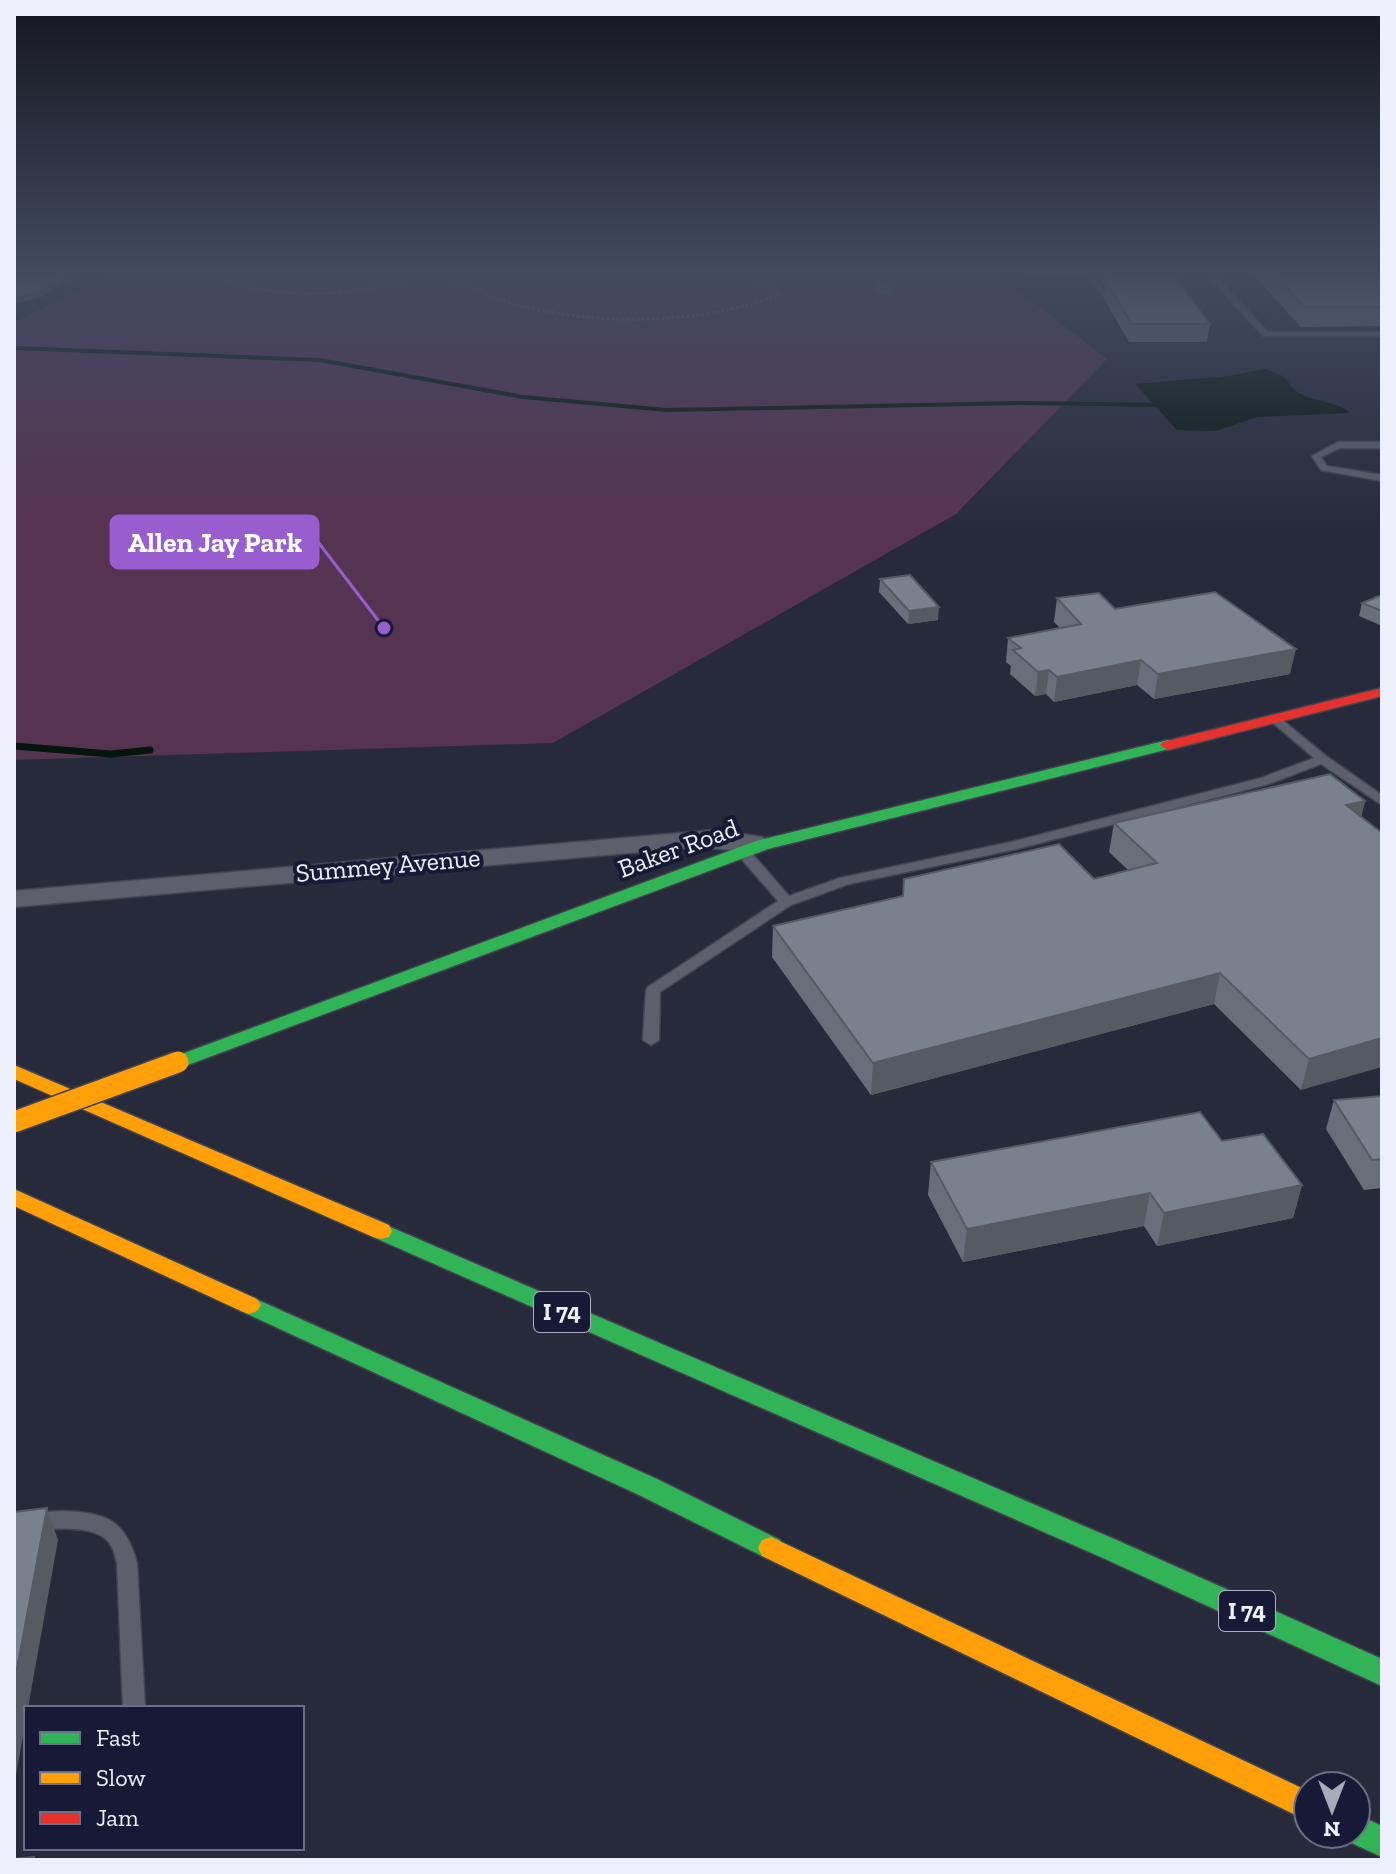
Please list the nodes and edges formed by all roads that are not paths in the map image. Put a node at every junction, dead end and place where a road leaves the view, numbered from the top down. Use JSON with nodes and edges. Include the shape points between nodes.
{"nodes":[{"id":1,"x":1382,"y":445,"type":"edge"},
{"id":2,"x":1382,"y":478,"type":"edge"},
{"id":3,"x":1382,"y":692,"type":"edge"},
{"id":4,"x":1276,"y":720,"type":"junction"},
{"id":5,"x":1322,"y":759,"type":"junction"},
{"id":6,"x":1382,"y":801,"type":"edge"},
{"id":7,"x":753,"y":848,"type":"junction"},
{"id":8,"x":14,"y":899,"type":"edge"},
{"id":9,"x":786,"y":902,"type":"junction"},
{"id":10,"x":651,"y":1040,"type":"dead end"},
{"id":11,"x":14,"y":1071,"type":"edge"},
{"id":12,"x":14,"y":1122,"type":"edge"},
{"id":13,"x":14,"y":1197,"type":"edge"},
{"id":14,"x":14,"y":1523,"type":"edge"},
{"id":15,"x":1382,"y":1673,"type":"edge"},
{"id":16,"x":134,"y":1706,"type":"edge"},
{"id":17,"x":1292,"y":1798,"type":"edge"}],
"edges":[{"from":1,"to":2,"type":"lane","via":[[1338,445],[1316,456],[1334,471]]},
{"from":3,"to":4,"type":"main road","name":"Baker Road"},
{"from":4,"to":5,"type":"lane"},
{"from":4,"to":7,"type":"main road","name":"Baker Road"},
{"from":5,"to":6,"type":"lane"},
{"from":5,"to":9,"type":"lane","via":[[1265,781],[1012,846],[845,881]]},
{"from":7,"to":8,"type":"street","name":"Summey Avenue","via":[[715,838],[686,840]]},
{"from":7,"to":9,"type":"lane"},
{"from":7,"to":12,"type":"main road","name":"Baker Road","bridge":true},
{"from":9,"to":10,"type":"lane","via":[[653,990]]},
{"from":11,"to":15,"type":"main road","number":"I 74","via":[[1100,1544]]},
{"from":13,"to":17,"type":"main road","via":[[648,1487]]},
{"from":14,"to":16,"type":"lane","via":[[85,1523],[111,1530],[122,1545]]}]}
